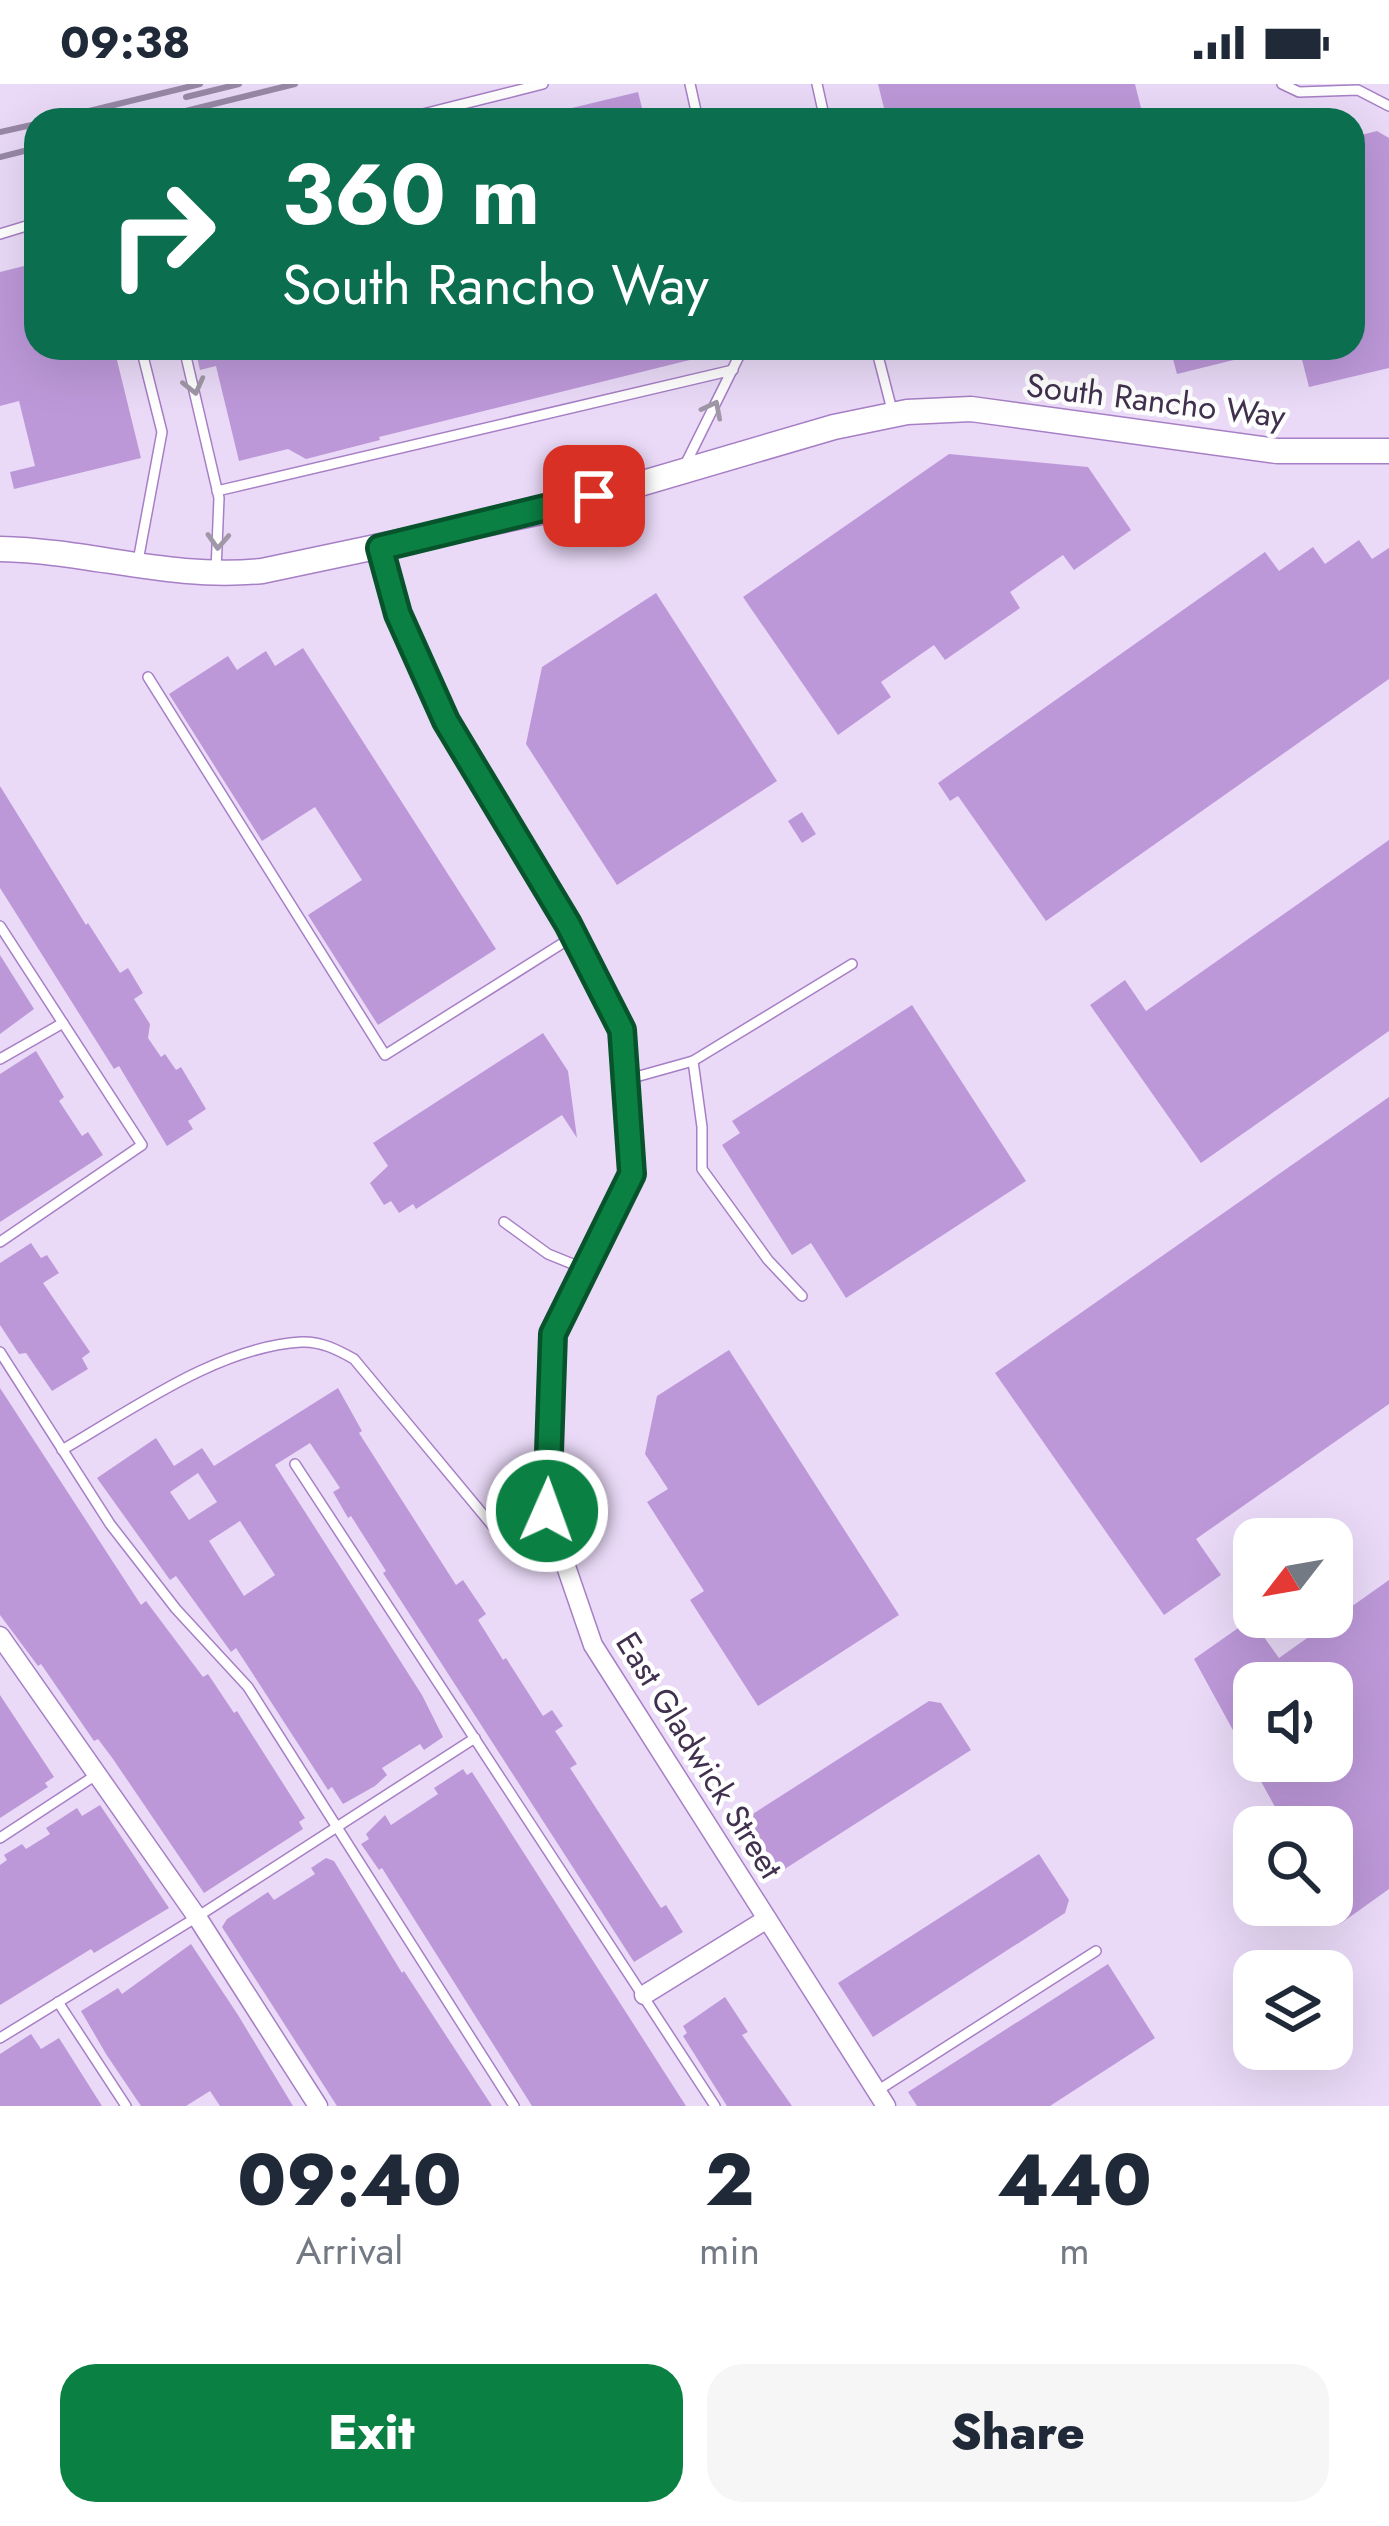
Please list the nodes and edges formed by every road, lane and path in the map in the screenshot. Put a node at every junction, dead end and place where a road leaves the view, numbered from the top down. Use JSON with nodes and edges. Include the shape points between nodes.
{"nodes":[{"id":1,"x":543,"y":84,"type":"edge"},
{"id":2,"x":1282,"y":84,"type":"edge"},
{"id":3,"x":1389,"y":106,"type":"edge"},
{"id":4,"x":447,"y":108,"type":"edge"},
{"id":5,"x":144,"y":360,"type":"edge"},
{"id":6,"x":187,"y":360,"type":"edge"},
{"id":7,"x":738,"y":360,"type":"edge"},
{"id":8,"x":878,"y":360,"type":"edge"},
{"id":9,"x":733,"y":370,"type":"junction"},
{"id":10,"x":894,"y":415,"type":"junction"},
{"id":11,"x":1389,"y":451,"type":"edge"},
{"id":12,"x":682,"y":470,"type":"junction"},
{"id":13,"x":217,"y":491,"type":"junction"},
{"id":14,"x":380,"y":548,"type":"junction"},
{"id":15,"x":0,"y":549,"type":"edge"},
{"id":16,"x":137,"y":566,"type":"junction"},
{"id":17,"x":215,"y":576,"type":"junction"},
{"id":18,"x":148,"y":677,"type":"dead end"},
{"id":19,"x":0,"y":926,"type":"edge"},
{"id":20,"x":574,"y":936,"type":"junction"},
{"id":21,"x":852,"y":964,"type":"dead end"},
{"id":22,"x":63,"y":1023,"type":"junction"},
{"id":23,"x":0,"y":1059,"type":"edge"},
{"id":24,"x":693,"y":1061,"type":"junction"},
{"id":25,"x":625,"y":1080,"type":"junction"},
{"id":26,"x":504,"y":1222,"type":"dead end"},
{"id":27,"x":0,"y":1242,"type":"edge"},
{"id":28,"x":585,"y":1269,"type":"junction"},
{"id":29,"x":802,"y":1296,"type":"dead end"},
{"id":30,"x":0,"y":1352,"type":"edge"},
{"id":31,"x":62,"y":1450,"type":"junction"},
{"id":32,"x":295,"y":1464,"type":"dead end"},
{"id":33,"x":559,"y":1546,"type":"junction"},
{"id":34,"x":2,"y":1644,"type":"edge"},
{"id":35,"x":475,"y":1738,"type":"junction"},
{"id":36,"x":97,"y":1774,"type":"junction"},
{"id":37,"x":336,"y":1828,"type":"junction"},
{"id":38,"x":0,"y":1838,"type":"edge"},
{"id":39,"x":197,"y":1917,"type":"junction"},
{"id":40,"x":767,"y":1919,"type":"junction"},
{"id":41,"x":1096,"y":1951,"type":"dead end"},
{"id":42,"x":644,"y":1995,"type":"junction"},
{"id":43,"x":58,"y":2002,"type":"junction"},
{"id":44,"x":0,"y":2038,"type":"edge"},
{"id":45,"x":882,"y":2099,"type":"edge"},
{"id":46,"x":126,"y":2106,"type":"edge"},
{"id":47,"x":318,"y":2106,"type":"edge"},
{"id":48,"x":514,"y":2106,"type":"edge"},
{"id":49,"x":715,"y":2106,"type":"edge"}],
"edges":[{"from":1,"to":4,"type":"lane"},
{"from":2,"to":3,"type":"lane","via":[[1298,92],[1358,90]]},
{"from":5,"to":16,"type":"lane","via":[[163,432]]},
{"from":6,"to":13,"type":"lane","one_way":true},
{"from":7,"to":9,"type":"lane"},
{"from":8,"to":10,"type":"lane"},
{"from":12,"to":9,"type":"lane","one_way":true},
{"from":9,"to":13,"type":"lane"},
{"from":10,"to":11,"type":"street","name":"South Rancho Way","via":[[971,409],[1277,451]]},
{"from":10,"to":12,"type":"street","name":"South Rancho Way"},
{"from":12,"to":14,"type":"street","name":"South Rancho Way"},
{"from":13,"to":17,"type":"lane","one_way":true},
{"from":14,"to":17,"type":"street","name":"South Rancho Way"},
{"from":14,"to":20,"type":"street","name":"East Gladwick Street","via":[[398,614],[446,721]]},
{"from":15,"to":16,"type":"street","name":"South Rancho Way"},
{"from":16,"to":17,"type":"street","name":"South Rancho Way"},
{"from":18,"to":20,"type":"lane","via":[[386,1055]]},
{"from":19,"to":22,"type":"lane"},
{"from":20,"to":25,"type":"street","name":"East Gladwick Street","via":[[622,1030]]},
{"from":21,"to":24,"type":"lane"},
{"from":22,"to":23,"type":"lane"},
{"from":22,"to":27,"type":"lane","via":[[142,1145]]},
{"from":24,"to":25,"type":"lane"},
{"from":24,"to":29,"type":"lane","via":[[702,1168]]},
{"from":25,"to":28,"type":"street","name":"East Gladwick Street","via":[[632,1174]]},
{"from":26,"to":28,"type":"lane"},
{"from":28,"to":33,"type":"street","name":"East Gladwick Street","via":[[553,1334],[547,1511]]},
{"from":30,"to":31,"type":"lane"},
{"from":31,"to":33,"type":"lane","via":[[235,1355],[304,1342],[332,1347],[354,1359],[506,1542]]},
{"from":31,"to":37,"type":"lane","via":[[163,1592],[248,1687]]},
{"from":32,"to":35,"type":"lane"},
{"from":33,"to":40,"type":"street","name":"East Gladwick Street","via":[[593,1645]]},
{"from":34,"to":36,"type":"street"},
{"from":35,"to":37,"type":"lane"},
{"from":35,"to":42,"type":"lane"},
{"from":36,"to":38,"type":"lane"},
{"from":36,"to":39,"type":"street"},
{"from":37,"to":39,"type":"lane"},
{"from":37,"to":48,"type":"lane"},
{"from":39,"to":43,"type":"lane"},
{"from":39,"to":47,"type":"street"},
{"from":40,"to":42,"type":"street"},
{"from":40,"to":45,"type":"street","name":"East Gladwick Street"},
{"from":41,"to":45,"type":"lane"},
{"from":42,"to":49,"type":"lane"},
{"from":43,"to":44,"type":"lane"},
{"from":43,"to":46,"type":"lane"}]}
